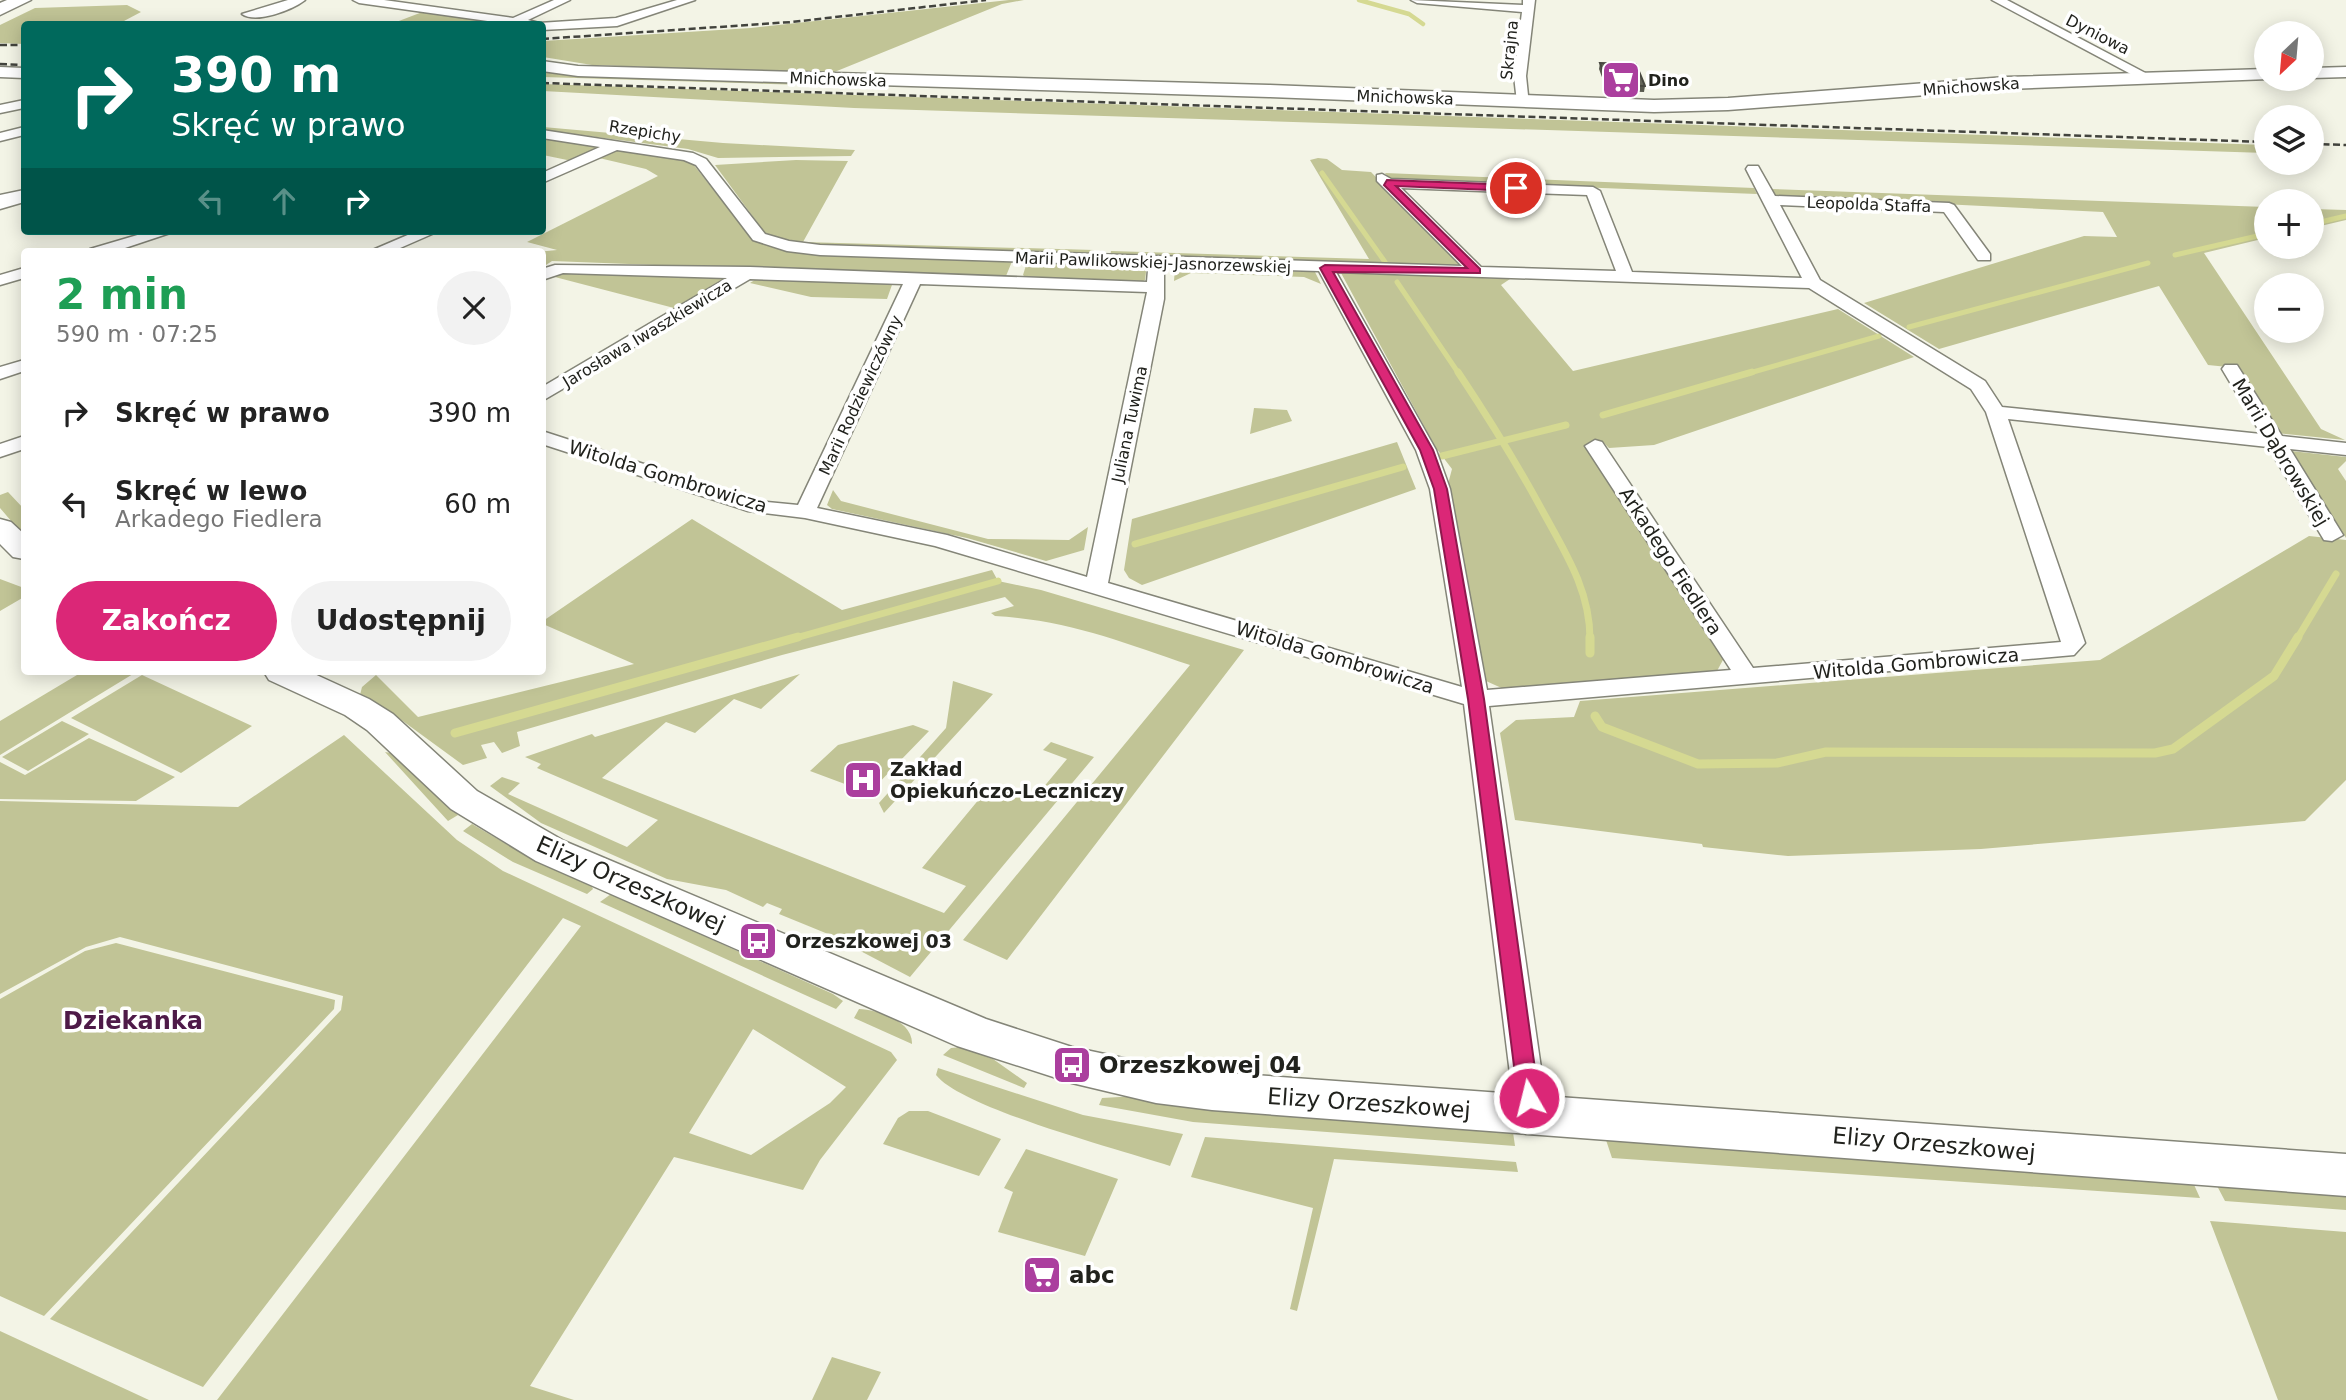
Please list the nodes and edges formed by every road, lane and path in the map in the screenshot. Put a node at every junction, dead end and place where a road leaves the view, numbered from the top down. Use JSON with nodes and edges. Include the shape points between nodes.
{"nodes":[{"id":1,"x":22,"y":0,"type":"edge"},
{"id":2,"x":299,"y":0,"type":"edge"},
{"id":3,"x":359,"y":0,"type":"edge"},
{"id":4,"x":564,"y":0,"type":"edge"},
{"id":5,"x":689,"y":0,"type":"edge"},
{"id":6,"x":1416,"y":0,"type":"edge"},
{"id":7,"x":1998,"y":0,"type":"edge"},
{"id":8,"x":2015,"y":0,"type":"edge"},
{"id":9,"x":1529,"y":5,"type":"edge"},
{"id":10,"x":0,"y":10,"type":"edge"},
{"id":11,"x":248,"y":14,"type":"dead end"},
{"id":12,"x":497,"y":21,"type":"edge"},
{"id":13,"x":515,"y":21,"type":"edge"},
{"id":14,"x":546,"y":26,"type":"edge"},
{"id":15,"x":546,"y":67,"type":"edge"},
{"id":16,"x":0,"y":72,"type":"edge"},
{"id":17,"x":2346,"y":72,"type":"edge"},
{"id":18,"x":21,"y":73,"type":"edge"},
{"id":19,"x":2324,"y":73,"type":"edge"},
{"id":20,"x":2254,"y":74,"type":"edge"},
{"id":21,"x":2147,"y":77,"type":"junction"},
{"id":22,"x":1524,"y":102,"type":"junction"},
{"id":23,"x":21,"y":105,"type":"edge"},
{"id":24,"x":0,"y":109,"type":"edge"},
{"id":25,"x":21,"y":132,"type":"edge"},
{"id":26,"x":546,"y":135,"type":"edge"},
{"id":27,"x":0,"y":136,"type":"edge"},
{"id":28,"x":618,"y":144,"type":"junction"},
{"id":29,"x":1753,"y":169,"type":"dead end"},
{"id":30,"x":546,"y":177,"type":"edge"},
{"id":31,"x":21,"y":197,"type":"edge"},
{"id":32,"x":1770,"y":200,"type":"junction"},
{"id":33,"x":0,"y":202,"type":"edge"},
{"id":34,"x":154,"y":235,"type":"edge"},
{"id":35,"x":421,"y":235,"type":"edge"},
{"id":36,"x":787,"y":246,"type":"joint"},
{"id":37,"x":110,"y":248,"type":"edge"},
{"id":38,"x":386,"y":248,"type":"edge"},
{"id":39,"x":1022,"y":257,"type":"junction"},
{"id":40,"x":1983,"y":257,"type":"dead end"},
{"id":41,"x":1157,"y":262,"type":"junction"},
{"id":42,"x":1325,"y":268,"type":"junction"},
{"id":43,"x":751,"y":271,"type":"junction"},
{"id":44,"x":1476,"y":271,"type":"junction"},
{"id":45,"x":21,"y":274,"type":"edge"},
{"id":46,"x":546,"y":274,"type":"edge"},
{"id":47,"x":915,"y":277,"type":"junction"},
{"id":48,"x":1626,"y":277,"type":"junction"},
{"id":49,"x":0,"y":280,"type":"edge"},
{"id":50,"x":1013,"y":280,"type":"junction"},
{"id":51,"x":1813,"y":283,"type":"junction"},
{"id":52,"x":1156,"y":287,"type":"junction"},
{"id":53,"x":21,"y":366,"type":"edge"},
{"id":54,"x":2231,"y":369,"type":"dead end"},
{"id":55,"x":0,"y":373,"type":"edge"},
{"id":56,"x":546,"y":393,"type":"edge"},
{"id":57,"x":1996,"y":412,"type":"junction"},
{"id":58,"x":546,"y":438,"type":"edge"},
{"id":59,"x":2275,"y":442,"type":"junction"},
{"id":60,"x":21,"y":443,"type":"edge"},
{"id":61,"x":1595,"y":446,"type":"dead end"},
{"id":62,"x":2346,"y":449,"type":"edge"},
{"id":63,"x":0,"y":451,"type":"edge"},
{"id":64,"x":805,"y":512,"type":"junction"},
{"id":65,"x":0,"y":528,"type":"edge"},
{"id":66,"x":2332,"y":536,"type":"dead end"},
{"id":67,"x":21,"y":547,"type":"edge"},
{"id":68,"x":1096,"y":585,"type":"junction"},
{"id":69,"x":287,"y":675,"type":"edge"},
{"id":70,"x":1747,"y":677,"type":"junction"},
{"id":71,"x":1476,"y":699,"type":"junction"},
{"id":72,"x":1540,"y":1117,"type":"junction"},
{"id":73,"x":2346,"y":1175,"type":"edge"}],
"edges":[{"from":1,"to":10,"type":"main road"},
{"from":2,"to":11,"type":"street"},
{"from":3,"to":12,"type":"street"},
{"from":4,"to":13,"type":"street"},
{"from":5,"to":14,"type":"street","via":[[617,22]]},
{"from":6,"to":9,"type":"street"},
{"from":7,"to":8,"type":"street"},
{"from":7,"to":21,"type":"street","name":"Dyniowa"},
{"from":9,"to":22,"type":"street","name":"Skrajna","via":[[1520,76]]},
{"from":15,"to":22,"type":"street","name":"Mnichowska"},
{"from":16,"to":18,"type":"street"},
{"from":17,"to":19,"type":"street"},
{"from":20,"to":21,"type":"street","name":"Mnichowska"},
{"from":21,"to":22,"type":"street","name":"Mnichowska","via":[[1728,104]]},
{"from":23,"to":24,"type":"street"},
{"from":25,"to":27,"type":"street"},
{"from":26,"to":28,"type":"street","name":"Rzepichy"},
{"from":28,"to":30,"type":"street"},
{"from":28,"to":36,"type":"street","name":"Rzepichy","via":[[673,152],[701,162],[759,237]]},
{"from":29,"to":32,"type":"street","name":"Leopolda Staffa"},
{"from":31,"to":33,"type":"street"},
{"from":32,"to":40,"type":"street","name":"Leopolda Staffa","via":[[1949,208]]},
{"from":32,"to":51,"type":"street","name":"Leopolda Staffa"},
{"from":34,"to":37,"type":"street"},
{"from":35,"to":38,"type":"street"},
{"from":36,"to":39,"type":"street","name":"Marii Pawlikowskiej-Jasnorzewskiej"},
{"from":39,"to":41,"type":"street","name":"Marii Pawlikowskiej-Jasnorzewskiej"},
{"from":39,"to":50,"type":"street"},
{"from":41,"to":42,"type":"street","name":"Marii Pawlikowskiej-Jasnorzewskiej"},
{"from":41,"to":52,"type":"street","name":"Juliana Tuwima"},
{"from":42,"to":44,"type":"street","name":"Marii Pawlikowskiej-Jasnorzewskiej"},
{"from":42,"to":71,"type":"street","via":[[1435,470]]},
{"from":43,"to":46,"type":"street","name":"Marii Pawlikowskiej-Jasnorzewskiej","via":[[561,268]]},
{"from":43,"to":47,"type":"street","name":"Marii Pawlikowskiej-Jasnorzewskiej"},
{"from":43,"to":56,"type":"street","name":"Jarosława Iwaszkiewicza"},
{"from":44,"to":48,"type":"street","name":"Marii Pawlikowskiej-Jasnorzewskiej"},
{"from":44,"to":48,"type":"street","via":[[1383,179],[1593,191]]},
{"from":45,"to":49,"type":"street"},
{"from":47,"to":50,"type":"street","name":"Marii Pawlikowskiej-Jasnorzewskiej"},
{"from":47,"to":64,"type":"street","name":"Marii Rodziewiczówny"},
{"from":48,"to":51,"type":"street","name":"Marii Pawlikowskiej-Jasnorzewskiej"},
{"from":50,"to":52,"type":"street","name":"Marii Pawlikowskiej-Jasnorzewskiej"},
{"from":51,"to":57,"type":"street","name":"Witolda Gombrowicza","via":[[1978,385]]},
{"from":52,"to":68,"type":"street","name":"Juliana Tuwima"},
{"from":53,"to":55,"type":"street"},
{"from":54,"to":59,"type":"street","name":"Marii Dąbrowskiej"},
{"from":57,"to":59,"type":"street"},
{"from":57,"to":70,"type":"street","name":"Witolda Gombrowicza","via":[[2073,643],[2066,650]]},
{"from":58,"to":64,"type":"street","name":"Witolda Gombrowicza","via":[[755,507]]},
{"from":59,"to":62,"type":"street"},
{"from":59,"to":66,"type":"street","name":"Marii Dąbrowskiej"},
{"from":60,"to":63,"type":"street"},
{"from":61,"to":70,"type":"street","name":"Arkadego Fiedlera"},
{"from":64,"to":68,"type":"street","name":"Witolda Gombrowicza","via":[[939,540]]},
{"from":65,"to":67,"type":"street"},
{"from":68,"to":71,"type":"street","name":"Witolda Gombrowicza"},
{"from":69,"to":72,"type":"street","name":"Elizy Orzeszkowej","via":[[380,722],[464,800],[550,851],[973,1033],[1072,1065],[1156,1084]]},
{"from":70,"to":71,"type":"street","name":"Witolda Gombrowicza"},
{"from":71,"to":72,"type":"street","via":[[1529,1098]]},
{"from":72,"to":73,"type":"street","name":"Elizy Orzeszkowej"}]}
